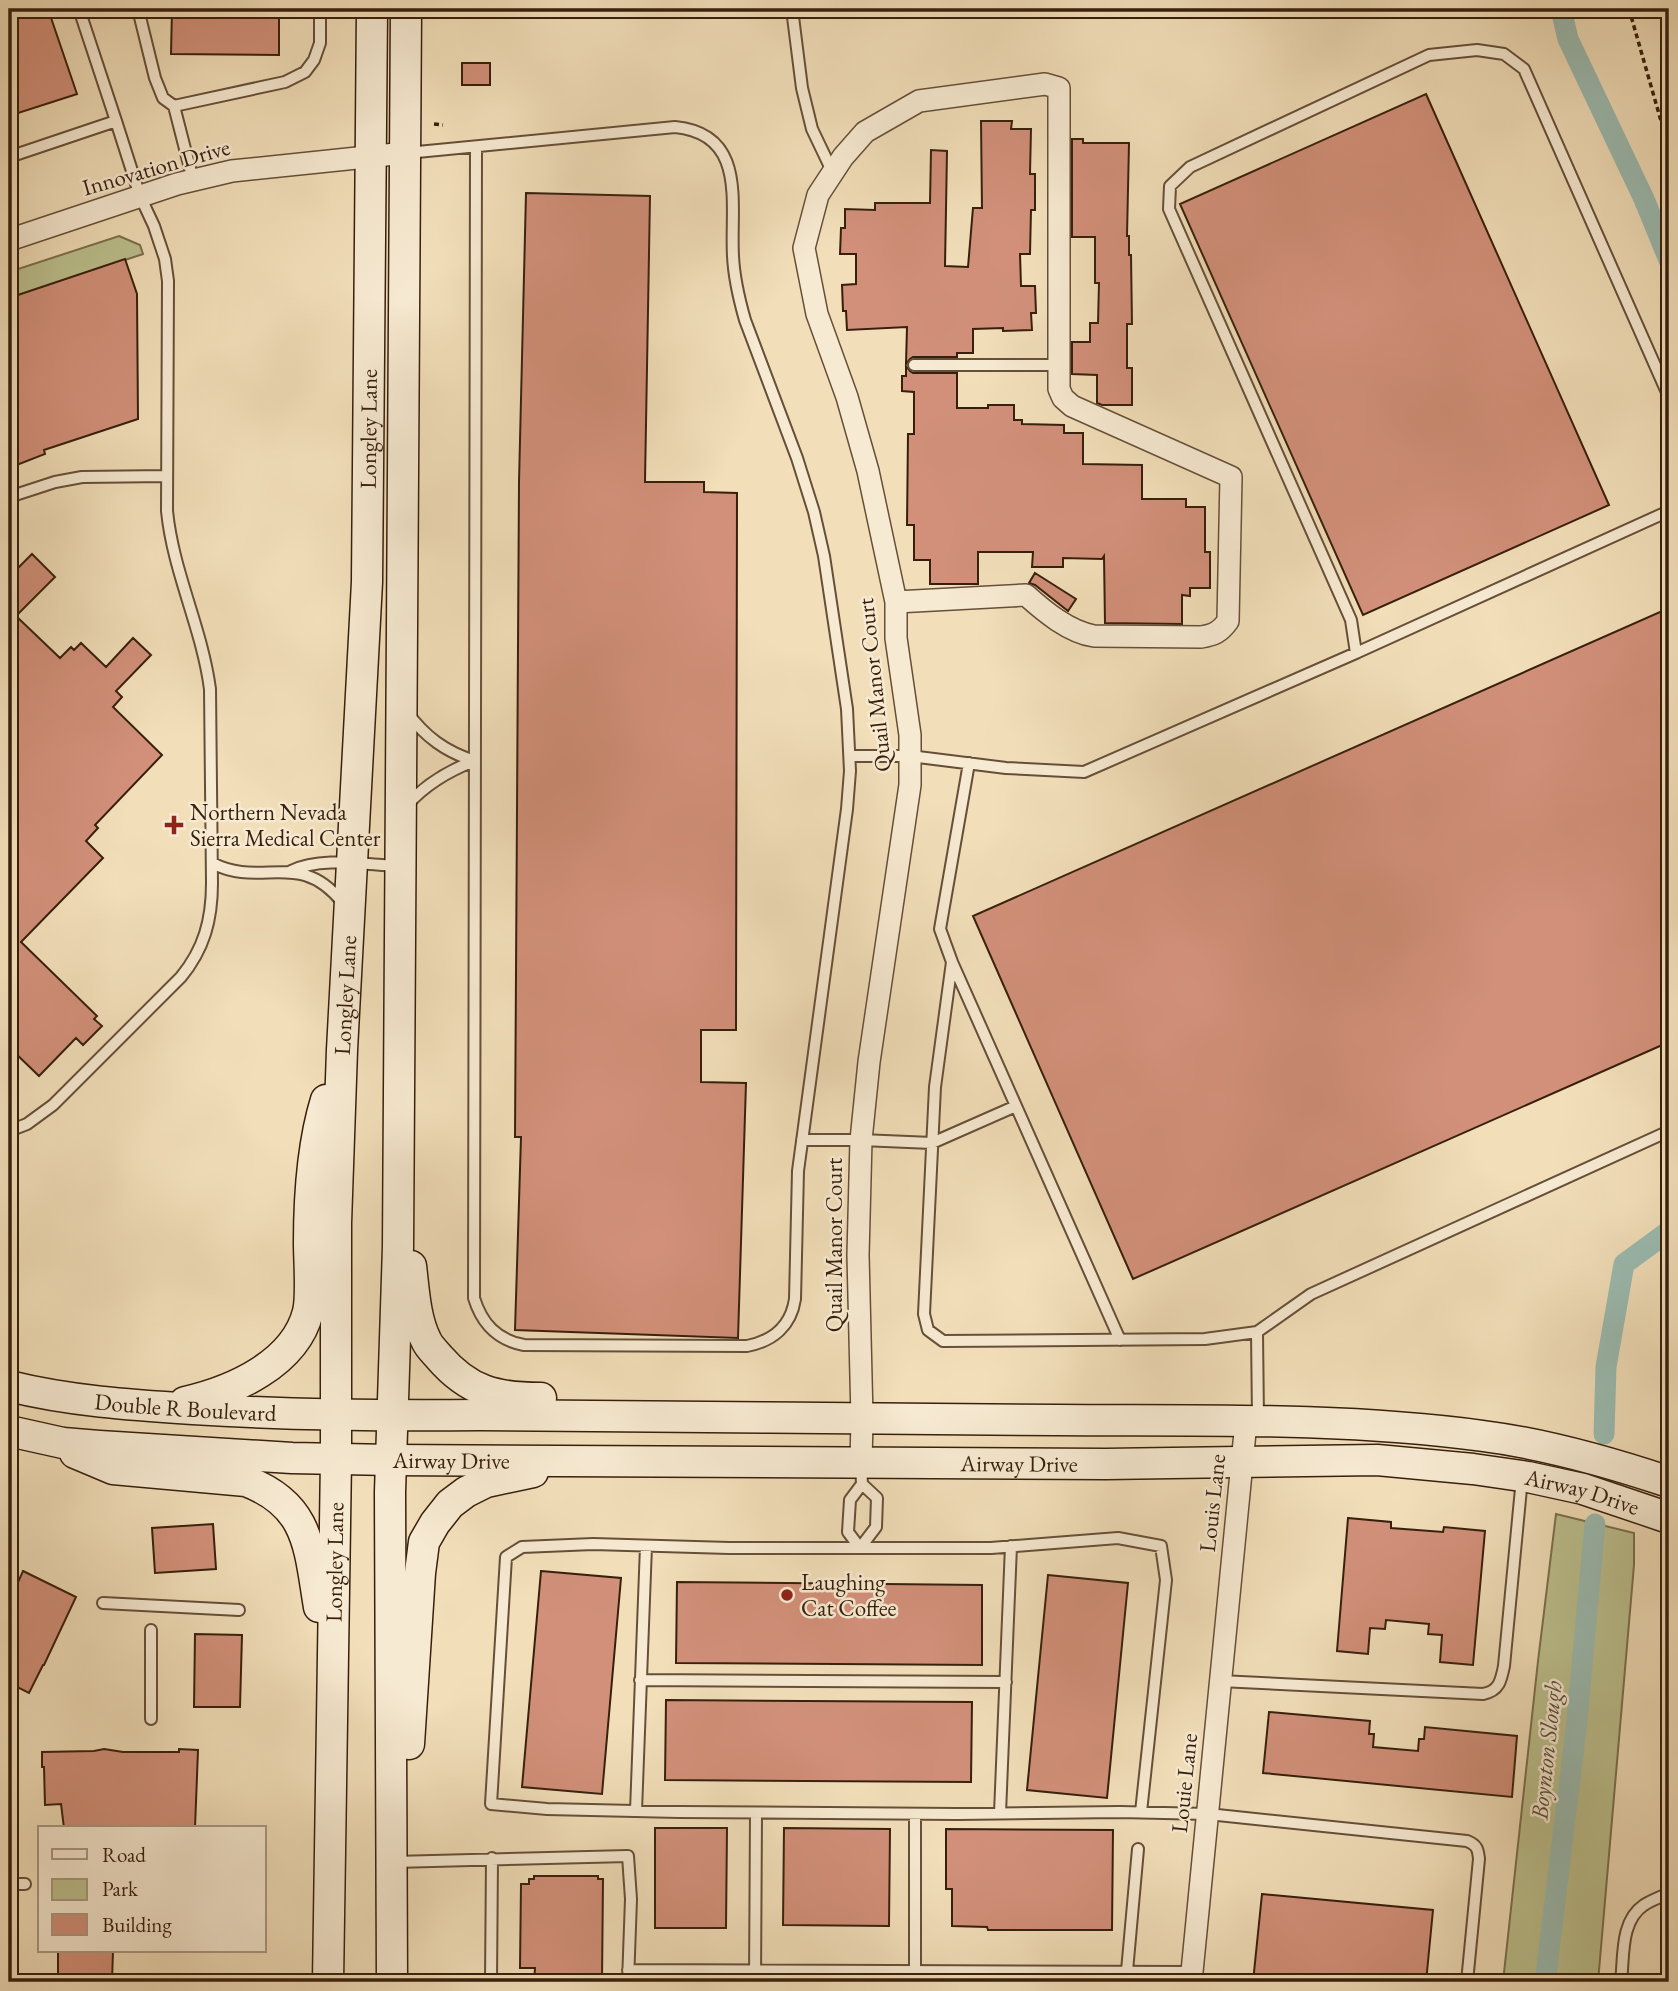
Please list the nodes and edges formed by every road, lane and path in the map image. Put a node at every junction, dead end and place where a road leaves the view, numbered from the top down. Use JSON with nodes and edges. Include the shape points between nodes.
{"nodes":[{"id":1,"x":79,"y":9,"type":"edge"},
{"id":2,"x":138,"y":9,"type":"edge"},
{"id":3,"x":320,"y":9,"type":"edge"},
{"id":4,"x":372,"y":9,"type":"edge"},
{"id":5,"x":406,"y":9,"type":"edge"},
{"id":6,"x":792,"y":9,"type":"edge"},
{"id":7,"x":1629,"y":9,"type":"edge"},
{"id":8,"x":174,"y":106,"type":"junction"},
{"id":9,"x":116,"y":121,"type":"junction"},
{"id":10,"x":434,"y":124,"type":"dead end"},
{"id":11,"x":443,"y":125,"type":"dead end"},
{"id":12,"x":476,"y":146,"type":"junction"},
{"id":13,"x":1669,"y":149,"type":"edge"},
{"id":14,"x":405,"y":153,"type":"junction"},
{"id":15,"x":370,"y":156,"type":"junction"},
{"id":16,"x":9,"y":157,"type":"edge"},
{"id":17,"x":833,"y":173,"type":"junction"},
{"id":18,"x":193,"y":180,"type":"junction"},
{"id":19,"x":139,"y":196,"type":"junction"},
{"id":20,"x":9,"y":240,"type":"edge"},
{"id":21,"x":914,"y":365,"type":"dead end"},
{"id":22,"x":1059,"y":365,"type":"junction"},
{"id":23,"x":1669,"y":397,"type":"edge"},
{"id":24,"x":166,"y":476,"type":"junction"},
{"id":25,"x":9,"y":497,"type":"edge"},
{"id":26,"x":1669,"y":511,"type":"edge"},
{"id":27,"x":896,"y":602,"type":"junction"},
{"id":28,"x":1356,"y":653,"type":"junction"},
{"id":29,"x":401,"y":700,"type":"junction"},
{"id":30,"x":849,"y":755,"type":"junction"},
{"id":31,"x":911,"y":756,"type":"junction"},
{"id":32,"x":475,"y":761,"type":"junction"},
{"id":33,"x":969,"y":763,"type":"junction"},
{"id":34,"x":400,"y":813,"type":"junction"},
{"id":35,"x":212,"y":863,"type":"junction"},
{"id":36,"x":351,"y":864,"type":"junction"},
{"id":37,"x":400,"y":866,"type":"junction"},
{"id":38,"x":288,"y":872,"type":"junction"},
{"id":39,"x":349,"y":914,"type":"junction"},
{"id":40,"x":952,"y":962,"type":"junction"},
{"id":41,"x":342,"y":1050,"type":"junction"},
{"id":42,"x":1016,"y":1106,"type":"junction"},
{"id":43,"x":1669,"y":1131,"type":"edge"},
{"id":44,"x":9,"y":1132,"type":"edge"},
{"id":45,"x":802,"y":1140,"type":"junction"},
{"id":46,"x":862,"y":1140,"type":"junction"},
{"id":47,"x":932,"y":1143,"type":"junction"},
{"id":48,"x":397,"y":1173,"type":"junction"},
{"id":49,"x":1257,"y":1332,"type":"junction"},
{"id":50,"x":1120,"y":1340,"type":"junction"},
{"id":51,"x":9,"y":1386,"type":"edge"},
{"id":52,"x":146,"y":1406,"type":"junction"},
{"id":53,"x":335,"y":1415,"type":"junction"},
{"id":54,"x":379,"y":1416,"type":"junction"},
{"id":55,"x":762,"y":1417,"type":"junction"},
{"id":56,"x":862,"y":1418,"type":"junction"},
{"id":57,"x":1252,"y":1422,"type":"junction"},
{"id":58,"x":20,"y":1434,"type":"edge"},
{"id":59,"x":363,"y":1459,"type":"junction"},
{"id":60,"x":618,"y":1461,"type":"junction"},
{"id":61,"x":1242,"y":1462,"type":"junction"},
{"id":62,"x":861,"y":1473,"type":"junction"},
{"id":63,"x":1523,"y":1476,"type":"junction"},
{"id":64,"x":1669,"y":1482,"type":"edge"},
{"id":65,"x":1669,"y":1518,"type":"edge"},
{"id":66,"x":646,"y":1546,"type":"junction"},
{"id":67,"x":1011,"y":1546,"type":"junction"},
{"id":68,"x":860,"y":1548,"type":"junction"},
{"id":69,"x":1230,"y":1589,"type":"joint"},
{"id":70,"x":103,"y":1604,"type":"dead end"},
{"id":71,"x":239,"y":1610,"type":"dead end"},
{"id":72,"x":151,"y":1630,"type":"dead end"},
{"id":73,"x":331,"y":1679,"type":"junction"},
{"id":74,"x":640,"y":1680,"type":"junction"},
{"id":75,"x":1220,"y":1681,"type":"junction"},
{"id":76,"x":1006,"y":1682,"type":"junction"},
{"id":77,"x":152,"y":1719,"type":"dead end"},
{"id":78,"x":636,"y":1811,"type":"junction"},
{"id":79,"x":756,"y":1812,"type":"junction"},
{"id":80,"x":1141,"y":1812,"type":"junction"},
{"id":81,"x":1000,"y":1813,"type":"junction"},
{"id":82,"x":915,"y":1814,"type":"junction"},
{"id":83,"x":1208,"y":1814,"type":"junction"},
{"id":84,"x":1138,"y":1849,"type":"dead end"},
{"id":85,"x":392,"y":1856,"type":"junction"},
{"id":86,"x":492,"y":1858,"type":"junction"},
{"id":87,"x":9,"y":1884,"type":"edge"},
{"id":88,"x":24,"y":1884,"type":"dead end"},
{"id":89,"x":1669,"y":1893,"type":"edge"},
{"id":90,"x":628,"y":1970,"type":"junction"},
{"id":91,"x":755,"y":1976,"type":"edge"},
{"id":92,"x":915,"y":1977,"type":"edge"},
{"id":93,"x":1126,"y":1977,"type":"edge"},
{"id":94,"x":1192,"y":1977,"type":"edge"},
{"id":95,"x":328,"y":1982,"type":"edge"},
{"id":96,"x":392,"y":1982,"type":"edge"},
{"id":97,"x":491,"y":1982,"type":"edge"},
{"id":98,"x":628,"y":1982,"type":"edge"},
{"id":99,"x":1467,"y":1982,"type":"edge"},
{"id":100,"x":1621,"y":1982,"type":"edge"}],
"edges":[{"from":1,"to":9,"type":"lane"},
{"from":2,"to":8,"type":"lane","via":[[155,78],[163,98]]},
{"from":3,"to":8,"type":"lane","via":[[320,43],[305,72],[285,82]]},
{"from":4,"to":15,"type":"main road","name":"Longley Lane"},
{"from":5,"to":14,"type":"main road","name":"Longley Lane"},
{"from":6,"to":17,"type":"lane","via":[[812,130]]},
{"from":7,"to":13,"type":"path"},
{"from":8,"to":18,"type":"lane"},
{"from":9,"to":16,"type":"lane"},
{"from":9,"to":19,"type":"lane"},
{"from":10,"to":11,"type":"path"},
{"from":12,"to":14,"type":"lane"},
{"from":12,"to":30,"type":"lane","via":[[675,127],[705,135],[726,158],[732,177],[733,256],[739,298],[797,458],[824,556],[847,709]]},
{"from":12,"to":32,"type":"lane"},
{"from":14,"to":15,"type":"street","name":"Innovation Drive"},
{"from":14,"to":29,"type":"main road","name":"Longley Lane"},
{"from":15,"to":18,"type":"street","name":"Innovation Drive","via":[[232,171]]},
{"from":15,"to":36,"type":"main road","name":"Longley Lane","via":[[368,556]]},
{"from":17,"to":22,"type":"street","name":"Quail Manor Court","via":[[865,132],[919,101],[1045,84],[1059,88]]},
{"from":17,"to":27,"type":"street","name":"Quail Manor Court","via":[[818,195],[804,248],[817,314],[868,471]]},
{"from":18,"to":19,"type":"street","name":"Innovation Drive"},
{"from":19,"to":20,"type":"street","name":"Innovation Drive"},
{"from":19,"to":24,"type":"lane","via":[[154,226],[168,281]]},
{"from":21,"to":22,"type":"lane"},
{"from":22,"to":27,"type":"street","via":[[1059,390],[1072,406],[1231,477],[1228,621],[1220,631],[1201,637],[1094,636],[1080,634],[1026,595]]},
{"from":23,"to":28,"type":"lane","via":[[1524,69],[1504,54],[1477,50],[1429,55],[1190,167],[1170,186],[1169,209],[1350,620]]},
{"from":24,"to":25,"type":"lane","via":[[82,477]]},
{"from":24,"to":35,"type":"lane","via":[[170,535],[210,689]]},
{"from":26,"to":28,"type":"lane"},
{"from":27,"to":31,"type":"street","name":"Quail Manor Court"},
{"from":28,"to":33,"type":"lane","via":[[1084,772]]},
{"from":29,"to":32,"type":"lane","via":[[428,737]]},
{"from":29,"to":34,"type":"main road","name":"Longley Lane"},
{"from":30,"to":31,"type":"lane"},
{"from":30,"to":45,"type":"lane","via":[[847,809]]},
{"from":31,"to":33,"type":"lane"},
{"from":31,"to":46,"type":"street","name":"Quail Manor Court"},
{"from":32,"to":34,"type":"lane","via":[[433,782]]},
{"from":32,"to":45,"type":"lane","via":[[473,1288],[477,1309],[489,1327],[524,1345],[747,1346],[768,1340],[785,1326],[794,1308],[796,1192]]},
{"from":33,"to":40,"type":"lane","via":[[940,929]]},
{"from":34,"to":37,"type":"main road","name":"Longley Lane"},
{"from":35,"to":38,"type":"lane","via":[[232,872]]},
{"from":35,"to":44,"type":"lane","via":[[209,923],[188,968],[52,1105]]},
{"from":36,"to":37,"type":"lane"},
{"from":36,"to":38,"type":"lane","via":[[313,863]]},
{"from":36,"to":39,"type":"main road","name":"Longley Lane"},
{"from":37,"to":48,"type":"main road","name":"Longley Lane"},
{"from":38,"to":39,"type":"lane","via":[[323,882]]},
{"from":39,"to":41,"type":"main road","name":"Longley Lane"},
{"from":40,"to":42,"type":"lane"},
{"from":40,"to":47,"type":"lane"},
{"from":41,"to":52,"type":"main road","via":[[323,1112],[313,1174],[309,1310],[302,1330],[273,1364],[235,1385],[186,1402]]},
{"from":41,"to":53,"type":"main road","name":"Longley Lane"},
{"from":42,"to":47,"type":"lane"},
{"from":42,"to":50,"type":"lane"},
{"from":43,"to":49,"type":"lane","via":[[1311,1294]]},
{"from":45,"to":46,"type":"lane"},
{"from":46,"to":47,"type":"lane"},
{"from":46,"to":56,"type":"street","name":"Quail Manor Court","via":[[858,1255]]},
{"from":47,"to":50,"type":"lane","via":[[924,1314],[928,1329],[943,1341]]},
{"from":48,"to":54,"type":"main road","name":"Longley Lane","via":[[398,1247]]},
{"from":48,"to":55,"type":"main road","via":[[418,1317],[426,1342],[458,1377],[479,1390],[503,1395],[698,1398]]},
{"from":49,"to":50,"type":"lane","via":[[1205,1339]]},
{"from":49,"to":57,"type":"lane"},
{"from":51,"to":52,"type":"main road","name":"Double R Boulevard","via":[[73,1399]]},
{"from":52,"to":53,"type":"main road","name":"Double R Boulevard"},
{"from":53,"to":54,"type":"main road","name":"Double R Boulevard"},
{"from":53,"to":59,"type":"main road","name":"Longley Lane"},
{"from":54,"to":55,"type":"main road","name":"Airway Drive"},
{"from":54,"to":59,"type":"main road","name":"Longley Lane"},
{"from":55,"to":56,"type":"main road","name":"Airway Drive"},
{"from":56,"to":57,"type":"main road","name":"Airway Drive"},
{"from":56,"to":62,"type":"street","name":"Quail Manor Court"},
{"from":57,"to":61,"type":"street","name":"Louis Lane"},
{"from":57,"to":64,"type":"main road","name":"Airway Drive","via":[[1483,1436],[1582,1456]]},
{"from":58,"to":59,"type":"main road","name":"Double R Boulevard","via":[[99,1446]]},
{"from":58,"to":73,"type":"main road","via":[[113,1469],[246,1481],[281,1499],[296,1516],[308,1542]]},
{"from":59,"to":60,"type":"main road","name":"Airway Drive"},
{"from":59,"to":73,"type":"main road","name":"Longley Lane"},
{"from":59,"to":85,"type":"main road","name":"Longley Lane"},
{"from":60,"to":62,"type":"main road","name":"Airway Drive"},
{"from":60,"to":85,"type":"main road","via":[[486,1482],[450,1504],[424,1542],[404,1814]]},
{"from":61,"to":62,"type":"main road","name":"Airway Drive"},
{"from":61,"to":63,"type":"main road","name":"Airway Drive","via":[[1377,1460]]},
{"from":61,"to":69,"type":"street","name":"Louis Lane"},
{"from":62,"to":68,"type":"lane","via":[[850,1500],[848,1532]]},
{"from":62,"to":68,"type":"lane","via":[[877,1498],[876,1527]]},
{"from":63,"to":65,"type":"main road","name":"Airway Drive","via":[[1583,1489]]},
{"from":63,"to":75,"type":"lane","via":[[1504,1666],[1500,1685],[1492,1692]]},
{"from":66,"to":68,"type":"lane"},
{"from":66,"to":74,"type":"lane"},
{"from":66,"to":78,"type":"lane","via":[[522,1547],[506,1557],[491,1804]]},
{"from":67,"to":68,"type":"lane"},
{"from":67,"to":76,"type":"lane"},
{"from":67,"to":80,"type":"lane","via":[[1118,1538],[1161,1546],[1166,1580]]},
{"from":69,"to":75,"type":"street","name":"Louie Lane"},
{"from":70,"to":71,"type":"lane"},
{"from":72,"to":77,"type":"lane"},
{"from":73,"to":95,"type":"main road","name":"Longley Lane"},
{"from":74,"to":76,"type":"lane"},
{"from":74,"to":78,"type":"lane"},
{"from":75,"to":83,"type":"street","name":"Louie Lane"},
{"from":76,"to":81,"type":"lane"},
{"from":78,"to":79,"type":"lane"},
{"from":79,"to":82,"type":"lane"},
{"from":79,"to":91,"type":"lane"},
{"from":80,"to":81,"type":"lane"},
{"from":80,"to":83,"type":"lane"},
{"from":81,"to":82,"type":"lane"},
{"from":82,"to":92,"type":"lane"},
{"from":83,"to":94,"type":"street","name":"Louie Lane"},
{"from":83,"to":99,"type":"lane","via":[[1475,1844],[1479,1859]]},
{"from":84,"to":93,"type":"lane"},
{"from":85,"to":86,"type":"lane"},
{"from":85,"to":96,"type":"main road","name":"Longley Lane"},
{"from":86,"to":90,"type":"lane","via":[[628,1856]]},
{"from":86,"to":97,"type":"lane"},
{"from":87,"to":88,"type":"lane"},
{"from":89,"to":100,"type":"lane","via":[[1644,1905],[1629,1923]]},
{"from":90,"to":91,"type":"lane"},
{"from":90,"to":98,"type":"lane"},
{"from":91,"to":92,"type":"lane"},
{"from":92,"to":93,"type":"lane"},
{"from":93,"to":94,"type":"lane"}]}
